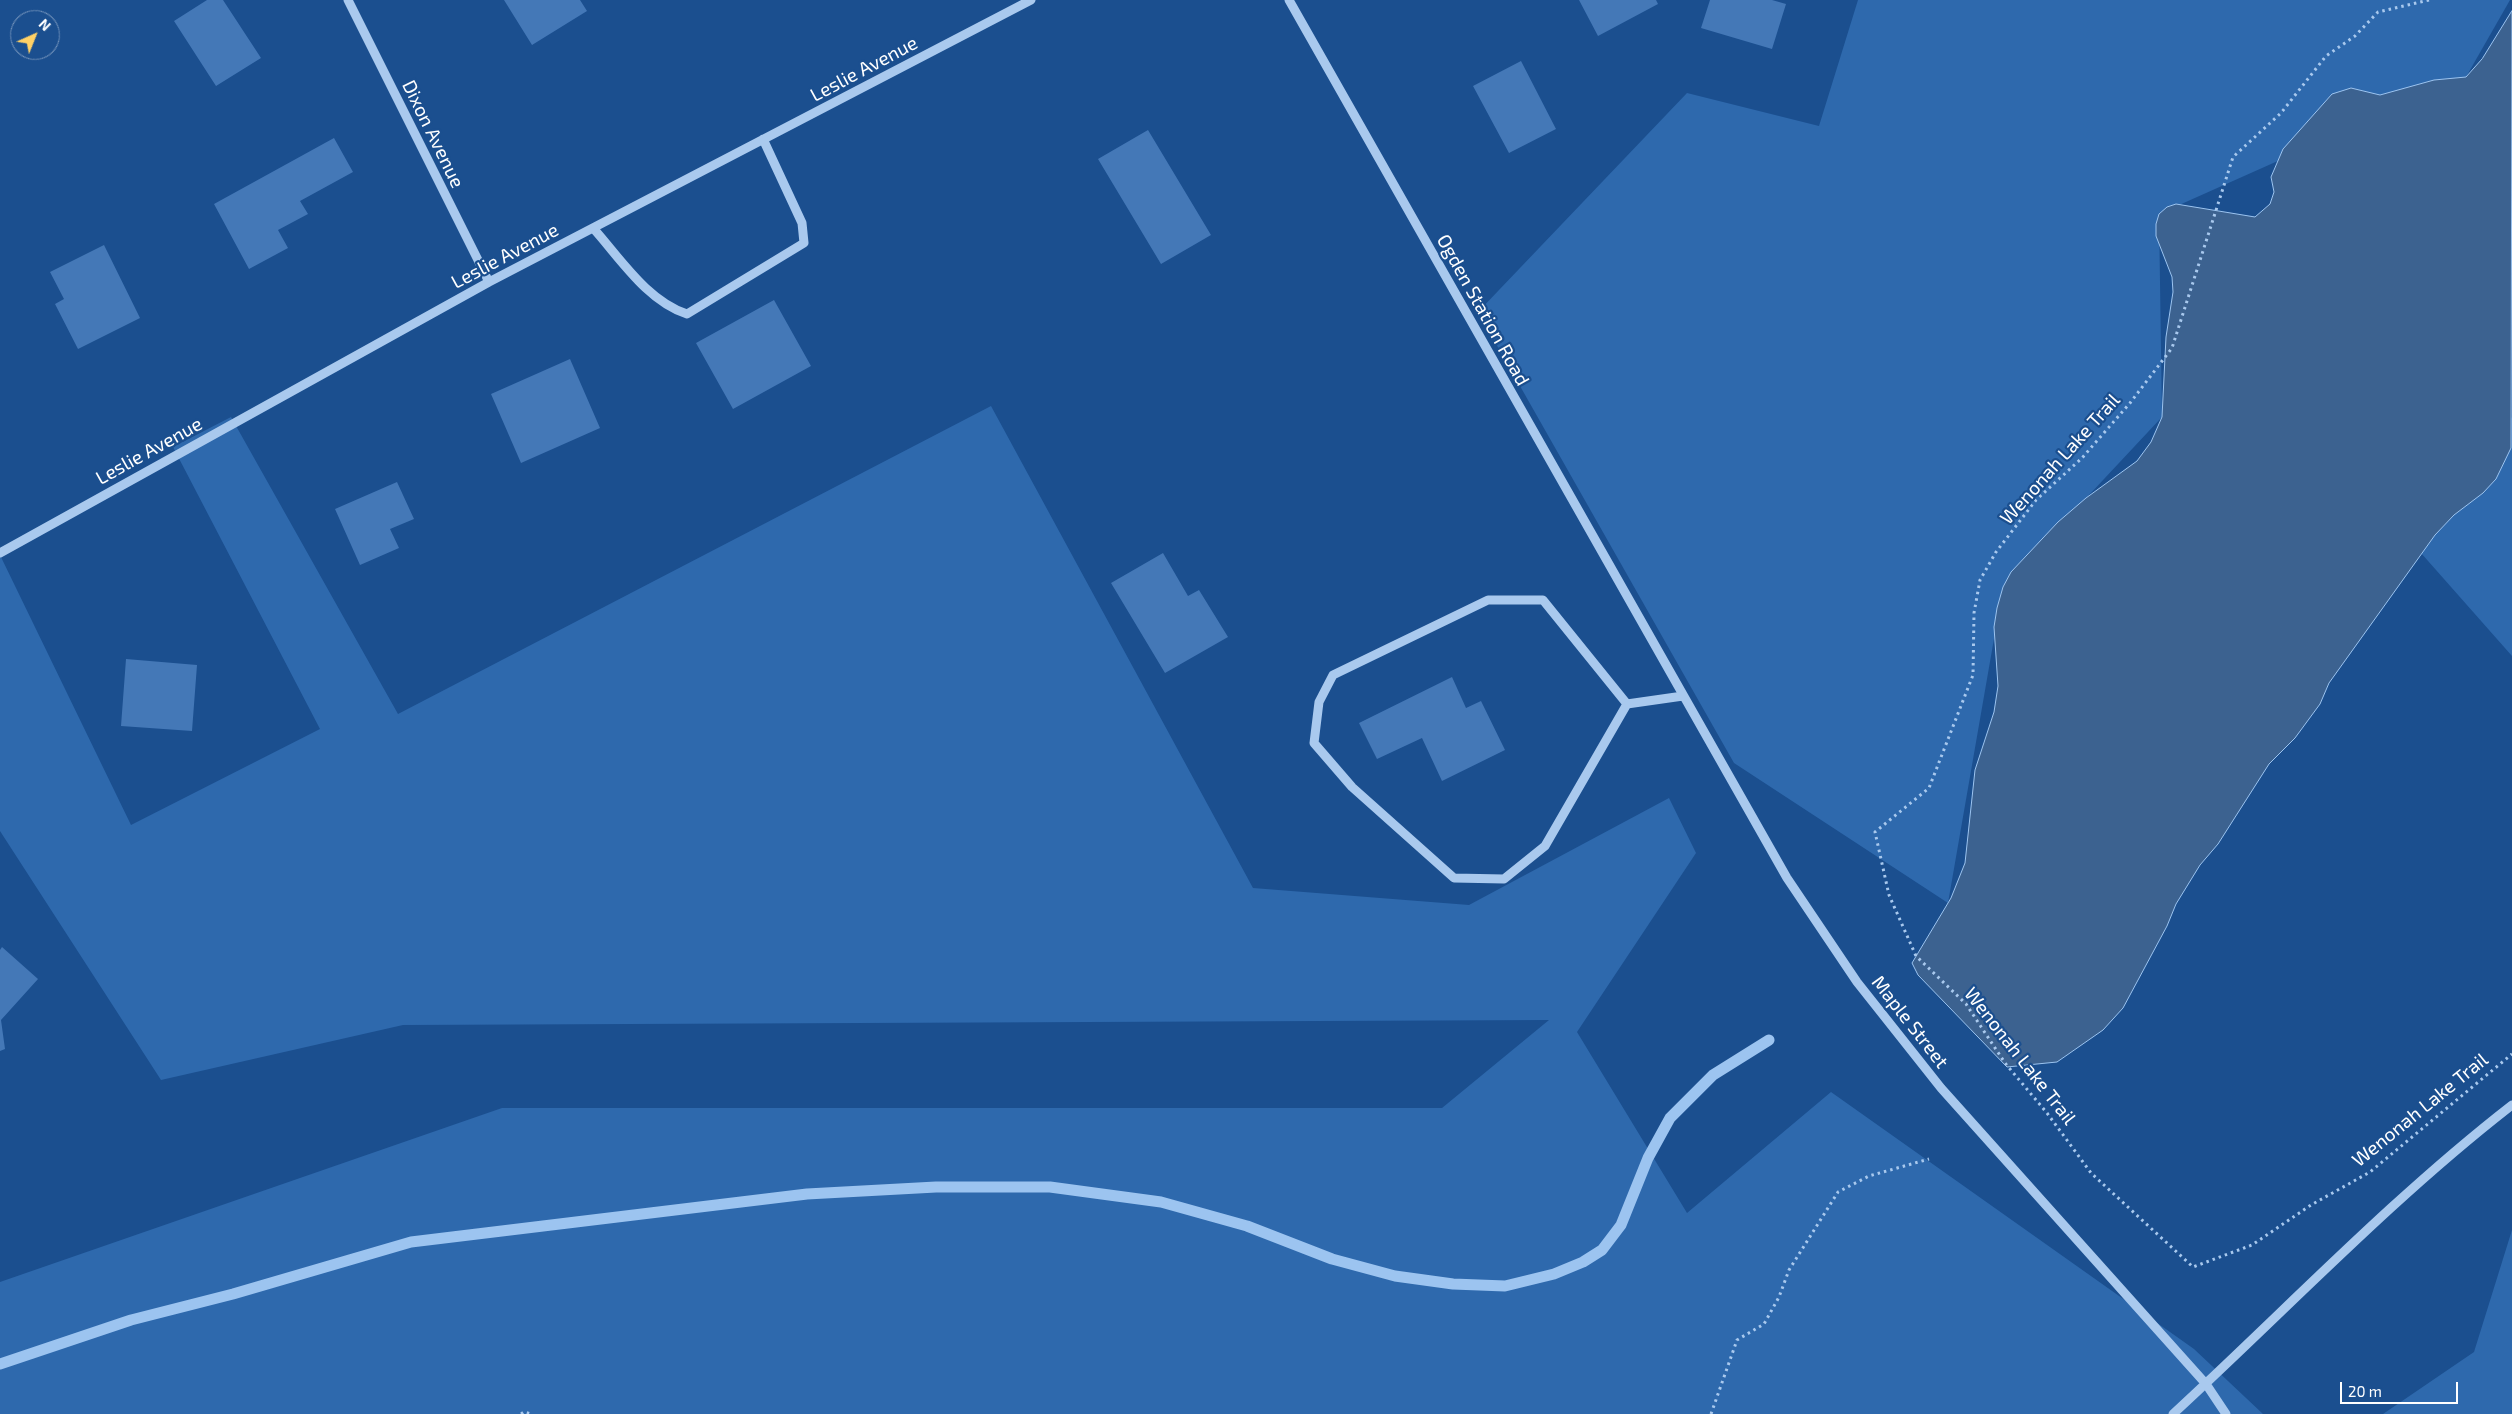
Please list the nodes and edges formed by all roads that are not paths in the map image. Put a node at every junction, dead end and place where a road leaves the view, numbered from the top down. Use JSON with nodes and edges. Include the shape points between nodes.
{"nodes":[{"id":1,"x":348,"y":0,"type":"edge"},
{"id":2,"x":1031,"y":0,"type":"edge"},
{"id":3,"x":1289,"y":0,"type":"edge"},
{"id":4,"x":764,"y":140,"type":"junction"},
{"id":5,"x":594,"y":228,"type":"junction"},
{"id":6,"x":489,"y":282,"type":"junction"},
{"id":7,"x":0,"y":552,"type":"edge"},
{"id":8,"x":1649,"y":636,"type":"joint"},
{"id":9,"x":1682,"y":696,"type":"junction"},
{"id":10,"x":1627,"y":704,"type":"junction"},
{"id":11,"x":2512,"y":1105,"type":"edge"},
{"id":12,"x":2206,"y":1384,"type":"junction"},
{"id":13,"x":2173,"y":1414,"type":"edge"},
{"id":14,"x":2226,"y":1414,"type":"edge"}],
"edges":[{"from":1,"to":6,"type":"street","name":"Dixon Avenue"},
{"from":2,"to":4,"type":"street","name":"Leslie Avenue"},
{"from":3,"to":8,"type":"street","name":"Ogden Station Road"},
{"from":4,"to":5,"type":"street","name":"Leslie Avenue"},
{"from":4,"to":5,"type":"street","via":[[802,223],[804,243],[687,314],[674,310],[652,293]]},
{"from":5,"to":6,"type":"street","name":"Leslie Avenue"},
{"from":6,"to":7,"type":"street","name":"Leslie Avenue"},
{"from":8,"to":9,"type":"street","name":"Maple Street"},
{"from":9,"to":10,"type":"street"},
{"from":9,"to":12,"type":"street","name":"Maple Street","via":[[1787,878],[1857,982],[1941,1088]]},
{"from":10,"to":10,"type":"street","via":[[1543,600],[1488,600],[1333,675],[1319,702],[1314,743],[1352,787],[1454,878],[1504,879],[1545,846]]},
{"from":11,"to":12,"type":"street","via":[[2474,1135],[2332,1263]]},
{"from":12,"to":13,"type":"street"},
{"from":12,"to":14,"type":"street","name":"Maple Street"}]}
